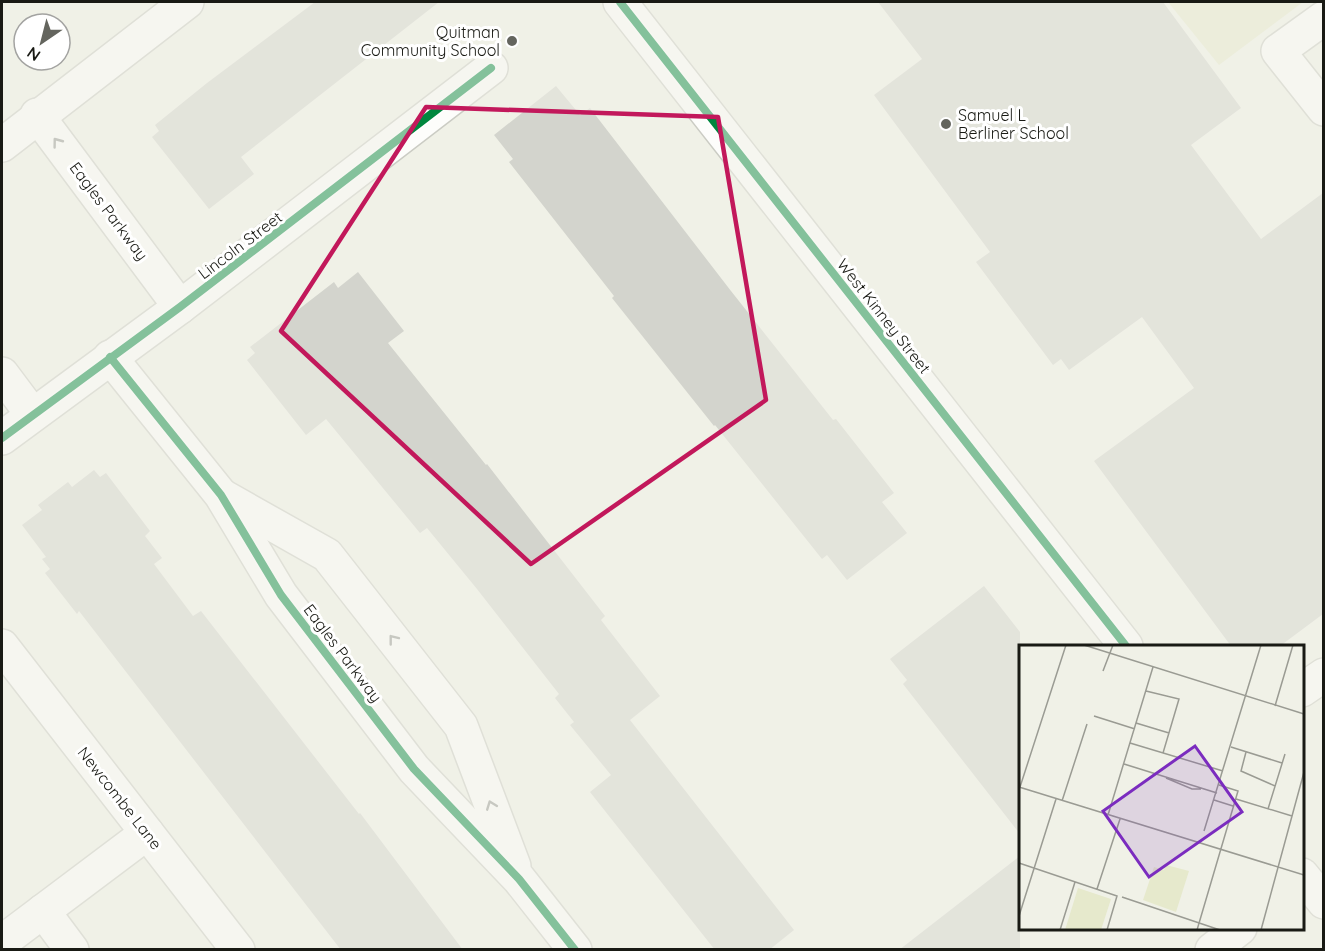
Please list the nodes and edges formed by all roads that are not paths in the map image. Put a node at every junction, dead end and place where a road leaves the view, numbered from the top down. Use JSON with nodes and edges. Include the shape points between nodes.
{"nodes":[{"id":1,"x":187,"y":2,"type":"edge"},
{"id":2,"x":620,"y":2,"type":"edge"},
{"id":3,"x":1323,"y":18,"type":"edge"},
{"id":4,"x":491,"y":68,"type":"dead end"},
{"id":5,"x":1323,"y":110,"type":"edge"},
{"id":6,"x":38,"y":115,"type":"junction"},
{"id":7,"x":2,"y":145,"type":"edge"},
{"id":8,"x":180,"y":307,"type":"junction"},
{"id":9,"x":110,"y":357,"type":"junction"},
{"id":10,"x":2,"y":374,"type":"edge"},
{"id":11,"x":32,"y":414,"type":"junction"},
{"id":12,"x":2,"y":438,"type":"edge"},
{"id":13,"x":221,"y":495,"type":"junction"},
{"id":14,"x":1125,"y":645,"type":"edge"},
{"id":15,"x":2,"y":646,"type":"edge"},
{"id":16,"x":1323,"y":675,"type":"edge"},
{"id":17,"x":13,"y":680,"type":"edge"},
{"id":18,"x":1304,"y":689,"type":"edge"},
{"id":19,"x":147,"y":833,"type":"junction"},
{"id":20,"x":519,"y":879,"type":"junction"},
{"id":21,"x":43,"y":911,"type":"junction"},
{"id":22,"x":1237,"y":930,"type":"edge"},
{"id":23,"x":2,"y":942,"type":"edge"},
{"id":24,"x":72,"y":950,"type":"edge"},
{"id":25,"x":238,"y":950,"type":"edge"},
{"id":26,"x":575,"y":950,"type":"edge"},
{"id":27,"x":1212,"y":950,"type":"edge"}],
"edges":[{"from":1,"to":6,"type":"street"},
{"from":2,"to":14,"type":"street","name":"West Kinney Street"},
{"from":3,"to":5,"type":"street","via":[[1278,51]]},
{"from":4,"to":8,"type":"street","name":"Lincoln Street"},
{"from":6,"to":7,"type":"street"},
{"from":8,"to":6,"type":"street","name":"Eagles Parkway","one_way":true},
{"from":8,"to":9,"type":"street","name":"Lincoln Street"},
{"from":9,"to":11,"type":"street","name":"Lincoln Street"},
{"from":9,"to":13,"type":"street","name":"Eagles Parkway"},
{"from":10,"to":11,"type":"street"},
{"from":11,"to":12,"type":"street","name":"Lincoln Street"},
{"from":13,"to":20,"type":"street","name":"Eagles Parkway","via":[[281,595],[414,769]]},
{"from":20,"to":13,"type":"street","name":"Eagles Parkway","one_way":true,"via":[[461,726],[327,555]]},
{"from":15,"to":17,"type":"street","name":"Newcombe Lane"},
{"from":16,"to":18,"type":"street"},
{"from":17,"to":19,"type":"street","name":"Newcombe Lane"},
{"from":19,"to":21,"type":"street"},
{"from":19,"to":25,"type":"street","name":"Newcombe Lane"},
{"from":20,"to":26,"type":"street","name":"Eagles Parkway"},
{"from":21,"to":23,"type":"street"},
{"from":21,"to":24,"type":"street"},
{"from":22,"to":27,"type":"street"}]}
